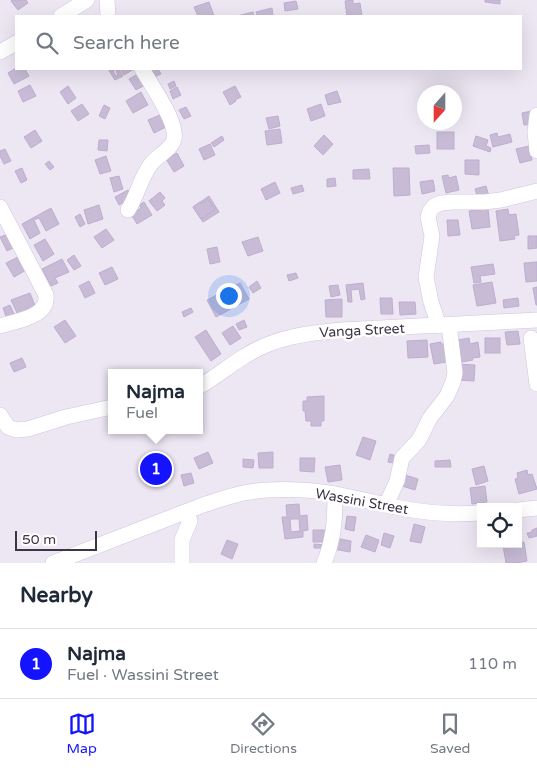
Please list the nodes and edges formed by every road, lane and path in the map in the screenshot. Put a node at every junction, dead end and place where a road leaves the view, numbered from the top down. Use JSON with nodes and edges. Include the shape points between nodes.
{"nodes":[{"id":1,"x":87,"y":0,"type":"edge"},
{"id":2,"x":107,"y":0,"type":"edge"},
{"id":3,"x":67,"y":9,"type":"edge"},
{"id":4,"x":108,"y":15,"type":"edge"},
{"id":5,"x":15,"y":44,"type":"edge"},
{"id":6,"x":0,"y":52,"type":"edge"},
{"id":7,"x":143,"y":70,"type":"edge"},
{"id":8,"x":537,"y":115,"type":"edge"},
{"id":9,"x":537,"y":151,"type":"edge"},
{"id":10,"x":537,"y":191,"type":"edge"},
{"id":11,"x":0,"y":207,"type":"edge"},
{"id":12,"x":128,"y":210,"type":"dead end"},
{"id":13,"x":537,"y":320,"type":"edge"},
{"id":14,"x":444,"y":325,"type":"junction"},
{"id":15,"x":0,"y":326,"type":"edge"},
{"id":16,"x":531,"y":338,"type":"dead end"},
{"id":17,"x":203,"y":384,"type":"edge"},
{"id":18,"x":537,"y":384,"type":"edge"},
{"id":19,"x":108,"y":409,"type":"edge"},
{"id":20,"x":0,"y":415,"type":"edge"},
{"id":21,"x":335,"y":494,"type":"junction"},
{"id":22,"x":386,"y":505,"type":"junction"},
{"id":23,"x":537,"y":508,"type":"edge"},
{"id":24,"x":522,"y":510,"type":"edge"},
{"id":25,"x":186,"y":512,"type":"junction"},
{"id":26,"x":477,"y":513,"type":"edge"},
{"id":27,"x":54,"y":563,"type":"edge"},
{"id":28,"x":182,"y":563,"type":"edge"},
{"id":29,"x":324,"y":563,"type":"edge"}],
"edges":[{"from":1,"to":3,"type":"street"},
{"from":2,"to":4,"type":"street"},
{"from":5,"to":6,"type":"street"},
{"from":7,"to":12,"type":"street","via":[[167,111],[174,141],[150,164]]},
{"from":8,"to":9,"type":"street"},
{"from":10,"to":14,"type":"street","via":[[501,200],[441,203],[430,211],[432,236],[426,277],[430,302]]},
{"from":11,"to":15,"type":"street","via":[[46,295],[42,310],[37,314]]},
{"from":13,"to":14,"type":"street","name":"Vanga Street"},
{"from":14,"to":17,"type":"street","name":"Vanga Street","via":[[294,336],[259,348]]},
{"from":14,"to":22,"type":"street","via":[[455,373],[453,382],[419,440],[402,458],[397,481]]},
{"from":16,"to":18,"type":"street"},
{"from":19,"to":20,"type":"street","via":[[16,430],[8,427]]},
{"from":21,"to":22,"type":"street","name":"Wassini Street"},
{"from":21,"to":25,"type":"street","name":"Wassini Street","via":[[298,490],[252,491]]},
{"from":21,"to":29,"type":"street","via":[[335,524]]},
{"from":22,"to":26,"type":"street","name":"Wassini Street","via":[[424,512]]},
{"from":23,"to":24,"type":"street"},
{"from":25,"to":27,"type":"street","name":"Wassini Street"},
{"from":25,"to":28,"type":"street","via":[[190,521],[182,540]]}]}
